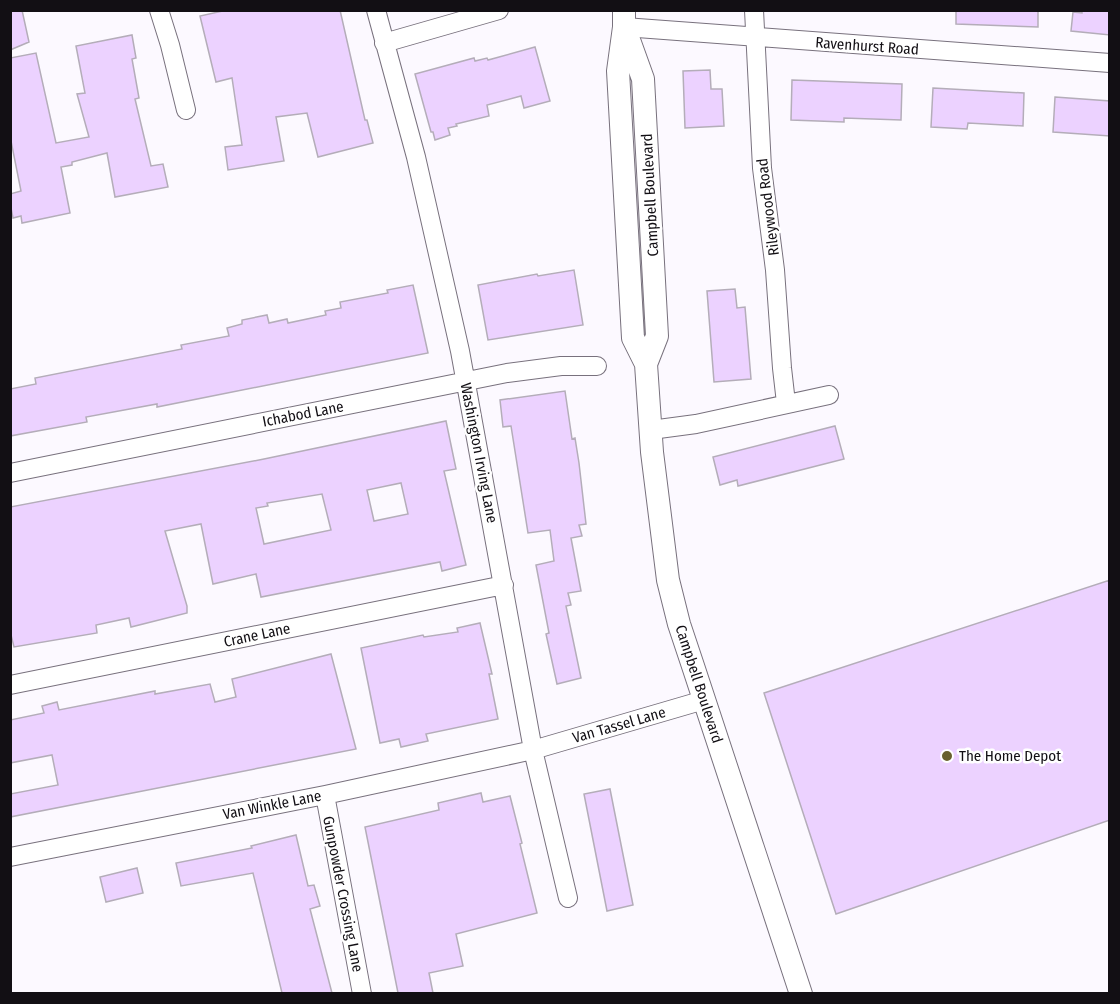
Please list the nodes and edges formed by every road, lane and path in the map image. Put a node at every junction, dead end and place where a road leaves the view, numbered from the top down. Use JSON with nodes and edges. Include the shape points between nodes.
{"nodes":[{"id":1,"x":159,"y":10,"type":"edge"},
{"id":2,"x":376,"y":10,"type":"edge"},
{"id":3,"x":500,"y":10,"type":"edge"},
{"id":4,"x":754,"y":10,"type":"edge"},
{"id":5,"x":624,"y":19,"type":"edge"},
{"id":6,"x":755,"y":38,"type":"junction"},
{"id":7,"x":384,"y":43,"type":"junction"},
{"id":8,"x":1110,"y":63,"type":"edge"},
{"id":9,"x":186,"y":110,"type":"dead end"},
{"id":10,"x":597,"y":366,"type":"dead end"},
{"id":11,"x":465,"y":381,"type":"junction"},
{"id":12,"x":829,"y":395,"type":"dead end"},
{"id":13,"x":786,"y":403,"type":"junction"},
{"id":14,"x":651,"y":430,"type":"junction"},
{"id":15,"x":10,"y":473,"type":"edge"},
{"id":16,"x":504,"y":585,"type":"junction"},
{"id":17,"x":10,"y":685,"type":"edge"},
{"id":18,"x":704,"y":700,"type":"junction"},
{"id":19,"x":533,"y":750,"type":"junction"},
{"id":20,"x":324,"y":795,"type":"junction"},
{"id":21,"x":10,"y":857,"type":"edge"},
{"id":22,"x":568,"y":898,"type":"dead end"},
{"id":23,"x":362,"y":993,"type":"edge"},
{"id":24,"x":801,"y":993,"type":"edge"}],
"edges":[{"from":1,"to":9,"type":"street"},
{"from":2,"to":7,"type":"street","name":"Washington Irving Lane"},
{"from":3,"to":7,"type":"street"},
{"from":4,"to":6,"type":"street","name":"Rileywood Road"},
{"from":5,"to":6,"type":"street","name":"Ravenhurst Road"},
{"from":5,"to":14,"type":"street","name":"Campbell Boulevard","via":[[618,71],[633,338],[646,364]]},
{"from":6,"to":8,"type":"street","name":"Ravenhurst Road"},
{"from":6,"to":13,"type":"street","name":"Rileywood Road","via":[[762,168],[776,270]]},
{"from":7,"to":11,"type":"street","name":"Washington Irving Lane","via":[[416,157]]},
{"from":10,"to":11,"type":"street","name":"Ichabod Lane","via":[[561,366]]},
{"from":11,"to":15,"type":"street","name":"Ichabod Lane"},
{"from":11,"to":16,"type":"street","name":"Washington Irving Lane"},
{"from":12,"to":13,"type":"street"},
{"from":13,"to":14,"type":"street"},
{"from":14,"to":18,"type":"street","name":"Campbell Boulevard","via":[[668,580]]},
{"from":16,"to":17,"type":"street","name":"Crane Lane"},
{"from":16,"to":19,"type":"street","name":"Washington Irving Lane"},
{"from":18,"to":19,"type":"street","name":"Van Tassel Lane"},
{"from":18,"to":24,"type":"street","name":"Campbell Boulevard"},
{"from":19,"to":20,"type":"street","name":"Van Winkle Lane"},
{"from":19,"to":22,"type":"street","name":"Washington Irving Lane"},
{"from":20,"to":21,"type":"street","name":"Van Winkle Lane"},
{"from":20,"to":23,"type":"street","name":"Gunpowder Crossing Lane"}]}
